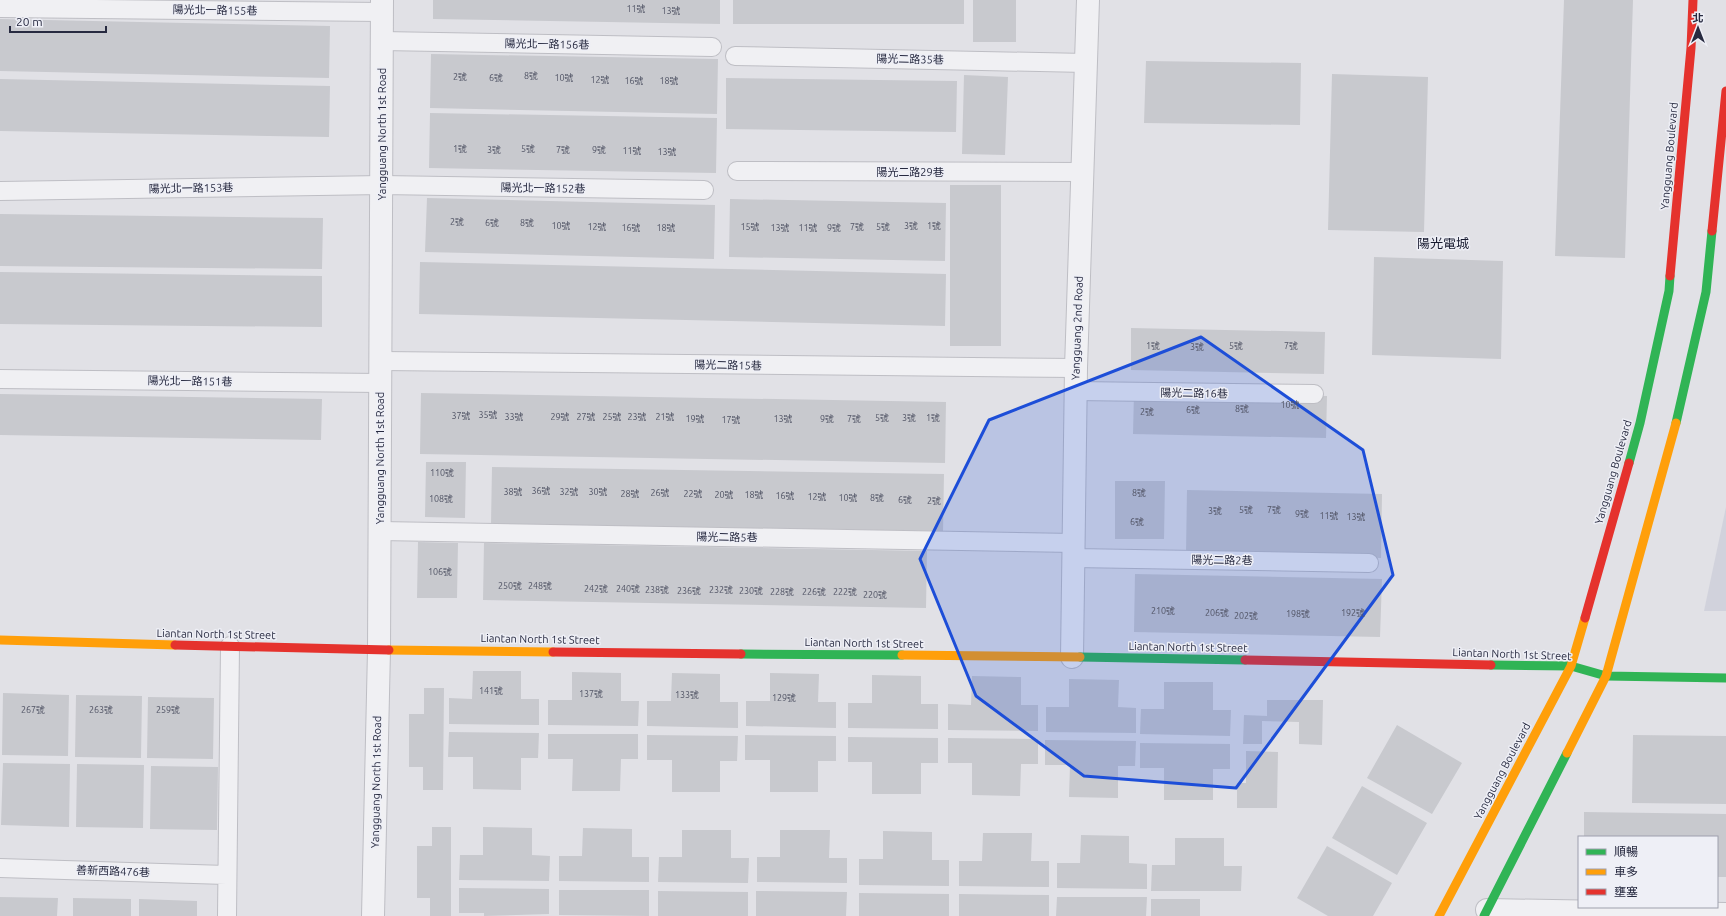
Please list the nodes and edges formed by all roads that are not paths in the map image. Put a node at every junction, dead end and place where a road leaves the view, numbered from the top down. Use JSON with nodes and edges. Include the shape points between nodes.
{"nodes":[{"id":1,"x":1088,"y":0,"type":"edge"},
{"id":2,"x":1693,"y":0,"type":"edge"},
{"id":3,"x":382,"y":6,"type":"edge"},
{"id":4,"x":0,"y":8,"type":"edge"},
{"id":5,"x":382,"y":41,"type":"junction"},
{"id":6,"x":712,"y":47,"type":"dead end"},
{"id":7,"x":735,"y":56,"type":"dead end"},
{"id":8,"x":1086,"y":63,"type":"junction"},
{"id":9,"x":1726,"y":91,"type":"edge"},
{"id":10,"x":737,"y":171,"type":"dead end"},
{"id":11,"x":1083,"y":172,"type":"junction"},
{"id":12,"x":382,"y":185,"type":"junction"},
{"id":13,"x":704,"y":190,"type":"dead end"},
{"id":14,"x":0,"y":191,"type":"edge"},
{"id":15,"x":381,"y":361,"type":"junction"},
{"id":16,"x":1076,"y":368,"type":"junction"},
{"id":17,"x":0,"y":379,"type":"edge"},
{"id":18,"x":381,"y":383,"type":"junction"},
{"id":19,"x":1075,"y":391,"type":"junction"},
{"id":20,"x":1314,"y":394,"type":"dead end"},
{"id":21,"x":380,"y":531,"type":"junction"},
{"id":22,"x":1074,"y":551,"type":"junction"},
{"id":23,"x":1369,"y":562,"type":"dead end"},
{"id":24,"x":0,"y":640,"type":"edge"},
{"id":25,"x":230,"y":646,"type":"junction"},
{"id":26,"x":379,"y":650,"type":"junction"},
{"id":27,"x":1072,"y":657,"type":"junction"},
{"id":28,"x":1571,"y":666,"type":"junction"},
{"id":29,"x":1606,"y":676,"type":"junction"},
{"id":30,"x":1726,"y":678,"type":"edge"},
{"id":31,"x":0,"y":868,"type":"edge"},
{"id":32,"x":226,"y":875,"type":"junction"},
{"id":33,"x":1485,"y":913,"type":"edge"},
{"id":34,"x":1726,"y":914,"type":"edge"},
{"id":35,"x":227,"y":916,"type":"edge"},
{"id":36,"x":373,"y":916,"type":"edge"},
{"id":37,"x":1439,"y":916,"type":"edge"}],
"edges":[{"from":1,"to":8,"type":"street","name":"Yangguang 2nd Road"},
{"from":2,"to":28,"type":"street","name":"Yangguang Boulevard","via":[[1669,291],[1640,423]]},
{"from":3,"to":4,"type":"lane","name":"陽光北一路155巷"},
{"from":3,"to":5,"type":"street","name":"Yangguang North 1st Road"},
{"from":5,"to":6,"type":"lane","name":"陽光北一路156巷"},
{"from":5,"to":12,"type":"street","name":"Yangguang North 1st Road"},
{"from":7,"to":8,"type":"lane","name":"陽光二路35巷"},
{"from":8,"to":11,"type":"street","name":"Yangguang 2nd Road"},
{"from":9,"to":29,"type":"street","via":[[1706,292],[1674,433]]},
{"from":10,"to":11,"type":"lane","name":"陽光二路29巷"},
{"from":11,"to":16,"type":"street","name":"Yangguang 2nd Road"},
{"from":12,"to":13,"type":"lane","name":"陽光北一路152巷"},
{"from":12,"to":14,"type":"lane","name":"陽光北一路153巷"},
{"from":12,"to":15,"type":"street","name":"Yangguang North 1st Road"},
{"from":15,"to":16,"type":"lane","name":"陽光二路15巷"},
{"from":15,"to":18,"type":"street","name":"Yangguang North 1st Road"},
{"from":16,"to":19,"type":"street","name":"Yangguang 2nd Road"},
{"from":17,"to":18,"type":"lane","name":"陽光北一路151巷"},
{"from":18,"to":21,"type":"street","name":"Yangguang North 1st Road"},
{"from":19,"to":20,"type":"lane","name":"陽光二路16巷"},
{"from":19,"to":22,"type":"street","name":"Yangguang 2nd Road"},
{"from":21,"to":22,"type":"lane","name":"陽光二路5巷"},
{"from":21,"to":26,"type":"street","name":"Yangguang North 1st Road"},
{"from":22,"to":23,"type":"lane","name":"陽光二路2巷"},
{"from":22,"to":27,"type":"street","name":"Yangguang 2nd Road"},
{"from":24,"to":25,"type":"street","name":"Liantan North 1st Street"},
{"from":25,"to":26,"type":"street","name":"Liantan North 1st Street"},
{"from":25,"to":32,"type":"lane"},
{"from":26,"to":27,"type":"street","name":"Liantan North 1st Street"},
{"from":26,"to":36,"type":"street","name":"Yangguang North 1st Road"},
{"from":27,"to":28,"type":"street","name":"Liantan North 1st Street"},
{"from":28,"to":29,"type":"street","name":"Liantan North 1st Street"},
{"from":28,"to":37,"type":"street","name":"Yangguang Boulevard"},
{"from":29,"to":30,"type":"street","name":"Liantan North 1st Street"},
{"from":29,"to":33,"type":"street"},
{"from":31,"to":32,"type":"lane","name":"善新西路476巷"},
{"from":32,"to":35,"type":"lane"},
{"from":33,"to":34,"type":"street"}]}
